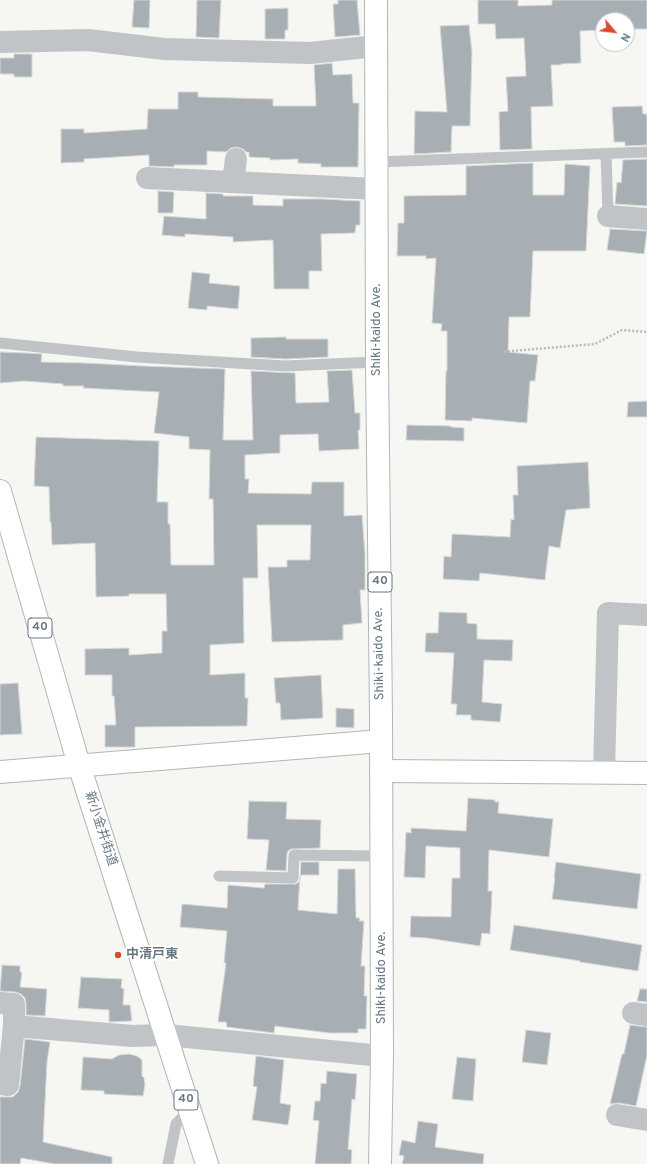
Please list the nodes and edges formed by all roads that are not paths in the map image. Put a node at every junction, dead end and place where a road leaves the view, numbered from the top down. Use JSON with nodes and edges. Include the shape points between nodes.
{"nodes":[{"id":1,"x":376,"y":0,"type":"edge"},
{"id":2,"x":0,"y":42,"type":"edge"},
{"id":3,"x":376,"y":46,"type":"junction"},
{"id":4,"x":647,"y":152,"type":"edge"},
{"id":5,"x":606,"y":154,"type":"junction"},
{"id":6,"x":236,"y":159,"type":"dead end"},
{"id":7,"x":376,"y":162,"type":"junction"},
{"id":8,"x":146,"y":178,"type":"dead end"},
{"id":9,"x":233,"y":182,"type":"junction"},
{"id":10,"x":377,"y":189,"type":"junction"},
{"id":11,"x":608,"y":216,"type":"joint"},
{"id":12,"x":647,"y":219,"type":"edge"},
{"id":13,"x":0,"y":343,"type":"edge"},
{"id":14,"x":378,"y":362,"type":"junction"},
{"id":15,"x":0,"y":492,"type":"edge"},
{"id":16,"x":647,"y":615,"type":"edge"},
{"id":17,"x":381,"y":741,"type":"junction"},
{"id":18,"x":79,"y":765,"type":"junction"},
{"id":19,"x":381,"y":771,"type":"junction"},
{"id":20,"x":0,"y":772,"type":"edge"},
{"id":21,"x":604,"y":772,"type":"junction"},
{"id":22,"x":647,"y":773,"type":"edge"},
{"id":23,"x":381,"y":856,"type":"junction"},
{"id":24,"x":219,"y":876,"type":"dead end"},
{"id":25,"x":0,"y":1003,"type":"edge"},
{"id":26,"x":14,"y":1026,"type":"junction"},
{"id":27,"x":166,"y":1035,"type":"junction"},
{"id":28,"x":382,"y":1056,"type":"junction"},
{"id":29,"x":0,"y":1084,"type":"edge"},
{"id":30,"x":190,"y":1110,"type":"junction"},
{"id":31,"x":617,"y":1115,"type":"dead end"},
{"id":32,"x":647,"y":1120,"type":"edge"},
{"id":33,"x":168,"y":1164,"type":"edge"},
{"id":34,"x":207,"y":1164,"type":"edge"},
{"id":35,"x":380,"y":1164,"type":"edge"}],
"edges":[{"from":1,"to":3,"type":"main road","name":"Shiki-kaido Ave.","number":"40"},
{"from":2,"to":3,"type":"street","via":[[88,40],[164,49],[310,53]]},
{"from":3,"to":7,"type":"main road","name":"Shiki-kaido Ave.","number":"40"},
{"from":4,"to":5,"type":"lane"},
{"from":5,"to":7,"type":"lane"},
{"from":5,"to":11,"type":"lane"},
{"from":6,"to":9,"type":"street"},
{"from":7,"to":10,"type":"main road","name":"Shiki-kaido Ave.","number":"40"},
{"from":8,"to":9,"type":"street"},
{"from":9,"to":10,"type":"street"},
{"from":10,"to":14,"type":"main road","name":"Shiki-kaido Ave.","number":"40"},
{"from":11,"to":12,"type":"street"},
{"from":13,"to":14,"type":"lane","via":[[137,357],[285,366]]},
{"from":14,"to":17,"type":"main road","name":"Shiki-kaido Ave.","number":"40"},
{"from":15,"to":18,"type":"main road","name":"新小金井街道","number":"40"},
{"from":16,"to":21,"type":"street","via":[[608,612]]},
{"from":17,"to":18,"type":"main road"},
{"from":17,"to":19,"type":"main road","name":"Shiki-kaido Ave.","number":"40"},
{"from":18,"to":20,"type":"main road"},
{"from":18,"to":27,"type":"main road","name":"新小金井街道","number":"40"},
{"from":19,"to":21,"type":"main road"},
{"from":19,"to":23,"type":"main road","name":"Shiki-kaido Ave.","number":"40"},
{"from":21,"to":22,"type":"main road"},
{"from":23,"to":24,"type":"lane","via":[[294,855],[293,878]]},
{"from":23,"to":28,"type":"main road","name":"Shiki-kaido Ave.","number":"40"},
{"from":25,"to":26,"type":"street","via":[[14,1004]]},
{"from":26,"to":27,"type":"street","via":[[132,1036]]},
{"from":26,"to":29,"type":"street","via":[[8,1085]]},
{"from":27,"to":28,"type":"street"},
{"from":27,"to":30,"type":"main road","name":"新小金井街道","number":"40"},
{"from":28,"to":35,"type":"main road","name":"Shiki-kaido Ave.","number":"40"},
{"from":30,"to":33,"type":"lane","via":[[176,1124]]},
{"from":30,"to":34,"type":"main road","name":"新小金井街道","number":"40"},
{"from":31,"to":32,"type":"street"}]}
